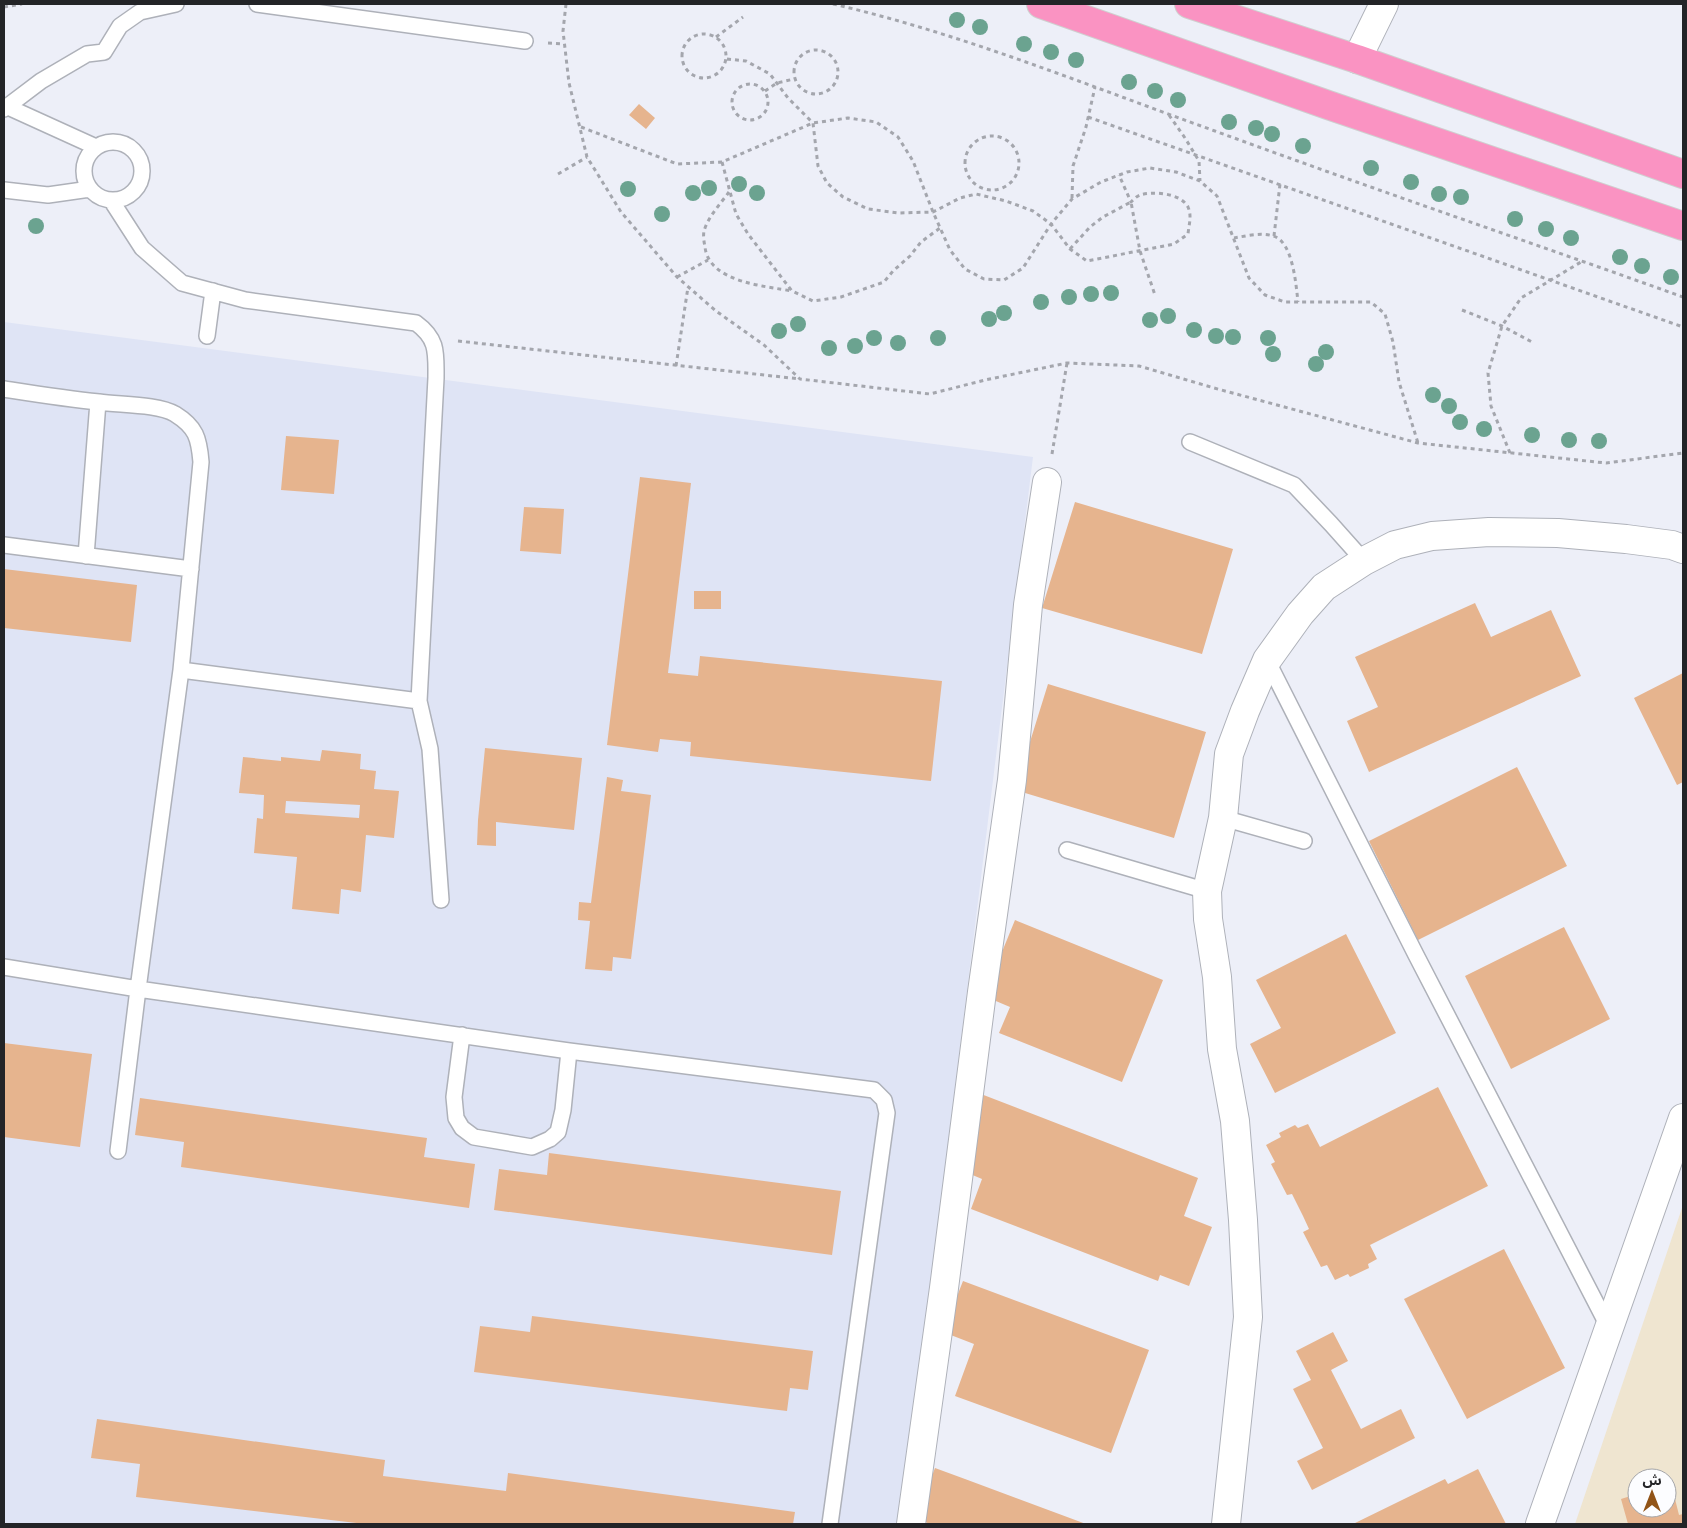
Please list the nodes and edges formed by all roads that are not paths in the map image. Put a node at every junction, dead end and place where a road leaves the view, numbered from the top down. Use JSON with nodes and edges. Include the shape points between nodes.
{"nodes":[{"id":1,"x":176,"y":4,"type":"edge"},
{"id":2,"x":257,"y":4,"type":"edge"},
{"id":3,"x":1041,"y":4,"type":"edge"},
{"id":4,"x":1189,"y":4,"type":"edge"},
{"id":5,"x":1384,"y":4,"type":"edge"},
{"id":6,"x":524,"y":41,"type":"dead end"},
{"id":7,"x":1357,"y":59,"type":"junction"},
{"id":8,"x":6,"y":108,"type":"edge"},
{"id":9,"x":96,"y":147,"type":"junction"},
{"id":10,"x":1683,"y":174,"type":"edge"},
{"id":11,"x":90,"y":189,"type":"junction"},
{"id":12,"x":4,"y":190,"type":"edge"},
{"id":13,"x":110,"y":200,"type":"junction"},
{"id":14,"x":1683,"y":226,"type":"edge"},
{"id":15,"x":213,"y":291,"type":"junction"},
{"id":16,"x":207,"y":336,"type":"dead end"},
{"id":17,"x":4,"y":389,"type":"edge"},
{"id":18,"x":98,"y":402,"type":"junction"},
{"id":19,"x":1190,"y":442,"type":"dead end"},
{"id":20,"x":1047,"y":482,"type":"road end"},
{"id":21,"x":4,"y":545,"type":"edge"},
{"id":22,"x":1683,"y":549,"type":"edge"},
{"id":23,"x":86,"y":556,"type":"junction"},
{"id":24,"x":1364,"y":561,"type":"junction"},
{"id":25,"x":191,"y":569,"type":"junction"},
{"id":26,"x":1267,"y":660,"type":"junction"},
{"id":27,"x":182,"y":670,"type":"junction"},
{"id":28,"x":419,"y":701,"type":"junction"},
{"id":29,"x":1223,"y":818,"type":"junction"},
{"id":30,"x":1304,"y":841,"type":"dead end"},
{"id":31,"x":1067,"y":850,"type":"dead end"},
{"id":32,"x":1207,"y":891,"type":"junction"},
{"id":33,"x":441,"y":900,"type":"dead end"},
{"id":34,"x":4,"y":966,"type":"edge"},
{"id":35,"x":138,"y":989,"type":"junction"},
{"id":36,"x":462,"y":1035,"type":"junction"},
{"id":37,"x":569,"y":1051,"type":"junction"},
{"id":38,"x":1683,"y":1118,"type":"edge"},
{"id":39,"x":118,"y":1150,"type":"dead end"},
{"id":40,"x":1609,"y":1328,"type":"junction"},
{"id":41,"x":830,"y":1524,"type":"edge"},
{"id":42,"x":911,"y":1524,"type":"edge"},
{"id":43,"x":1226,"y":1524,"type":"edge"},
{"id":44,"x":1540,"y":1524,"type":"edge"}],
"edges":[{"from":1,"to":8,"type":"lane","via":[[140,12],[120,26],[104,52],[87,54],[41,81]]},
{"from":2,"to":6,"type":"lane"},
{"from":3,"to":14,"type":"highway"},
{"from":4,"to":7,"type":"highway"},
{"from":5,"to":7,"type":"street"},
{"from":7,"to":10,"type":"highway"},
{"from":8,"to":9,"type":"lane"},
{"from":9,"to":11,"type":"lane","via":[[84,166]]},
{"from":9,"to":13,"type":"lane","via":[[111,142],[127,145],[142,164],[141,180],[133,193],[126,198]]},
{"from":11,"to":12,"type":"lane","via":[[48,195]]},
{"from":11,"to":13,"type":"lane"},
{"from":13,"to":15,"type":"lane","via":[[142,248],[182,283]]},
{"from":15,"to":16,"type":"lane"},
{"from":15,"to":28,"type":"lane","via":[[245,300],[416,323],[432,338],[436,378]]},
{"from":17,"to":18,"type":"lane"},
{"from":18,"to":23,"type":"lane"},
{"from":18,"to":25,"type":"lane","via":[[163,408],[174,413],[193,431],[199,442],[201,462]]},
{"from":19,"to":24,"type":"lane","via":[[1294,485]]},
{"from":20,"to":42,"type":"street","via":[[1028,605],[1012,780]]},
{"from":21,"to":23,"type":"lane"},
{"from":22,"to":24,"type":"street","via":[[1626,538],[1489,532],[1432,536],[1395,545]]},
{"from":23,"to":25,"type":"lane"},
{"from":24,"to":26,"type":"street","via":[[1324,587]]},
{"from":25,"to":27,"type":"lane"},
{"from":26,"to":29,"type":"street","via":[[1229,754]]},
{"from":26,"to":40,"type":"lane"},
{"from":27,"to":28,"type":"lane"},
{"from":27,"to":35,"type":"lane"},
{"from":28,"to":33,"type":"lane","via":[[430,749]]},
{"from":29,"to":30,"type":"lane"},
{"from":29,"to":32,"type":"street"},
{"from":31,"to":32,"type":"lane"},
{"from":32,"to":43,"type":"street","via":[[1222,1048],[1235,1122],[1248,1317]]},
{"from":34,"to":35,"type":"lane"},
{"from":35,"to":36,"type":"lane"},
{"from":35,"to":39,"type":"lane"},
{"from":36,"to":37,"type":"lane"},
{"from":36,"to":37,"type":"lane","via":[[454,1097],[454,1109],[462,1128],[474,1137],[532,1147],[550,1140],[558,1132]]},
{"from":37,"to":41,"type":"lane","via":[[874,1090],[884,1100],[887,1113]]},
{"from":38,"to":40,"type":"street"},
{"from":40,"to":44,"type":"street"}]}
